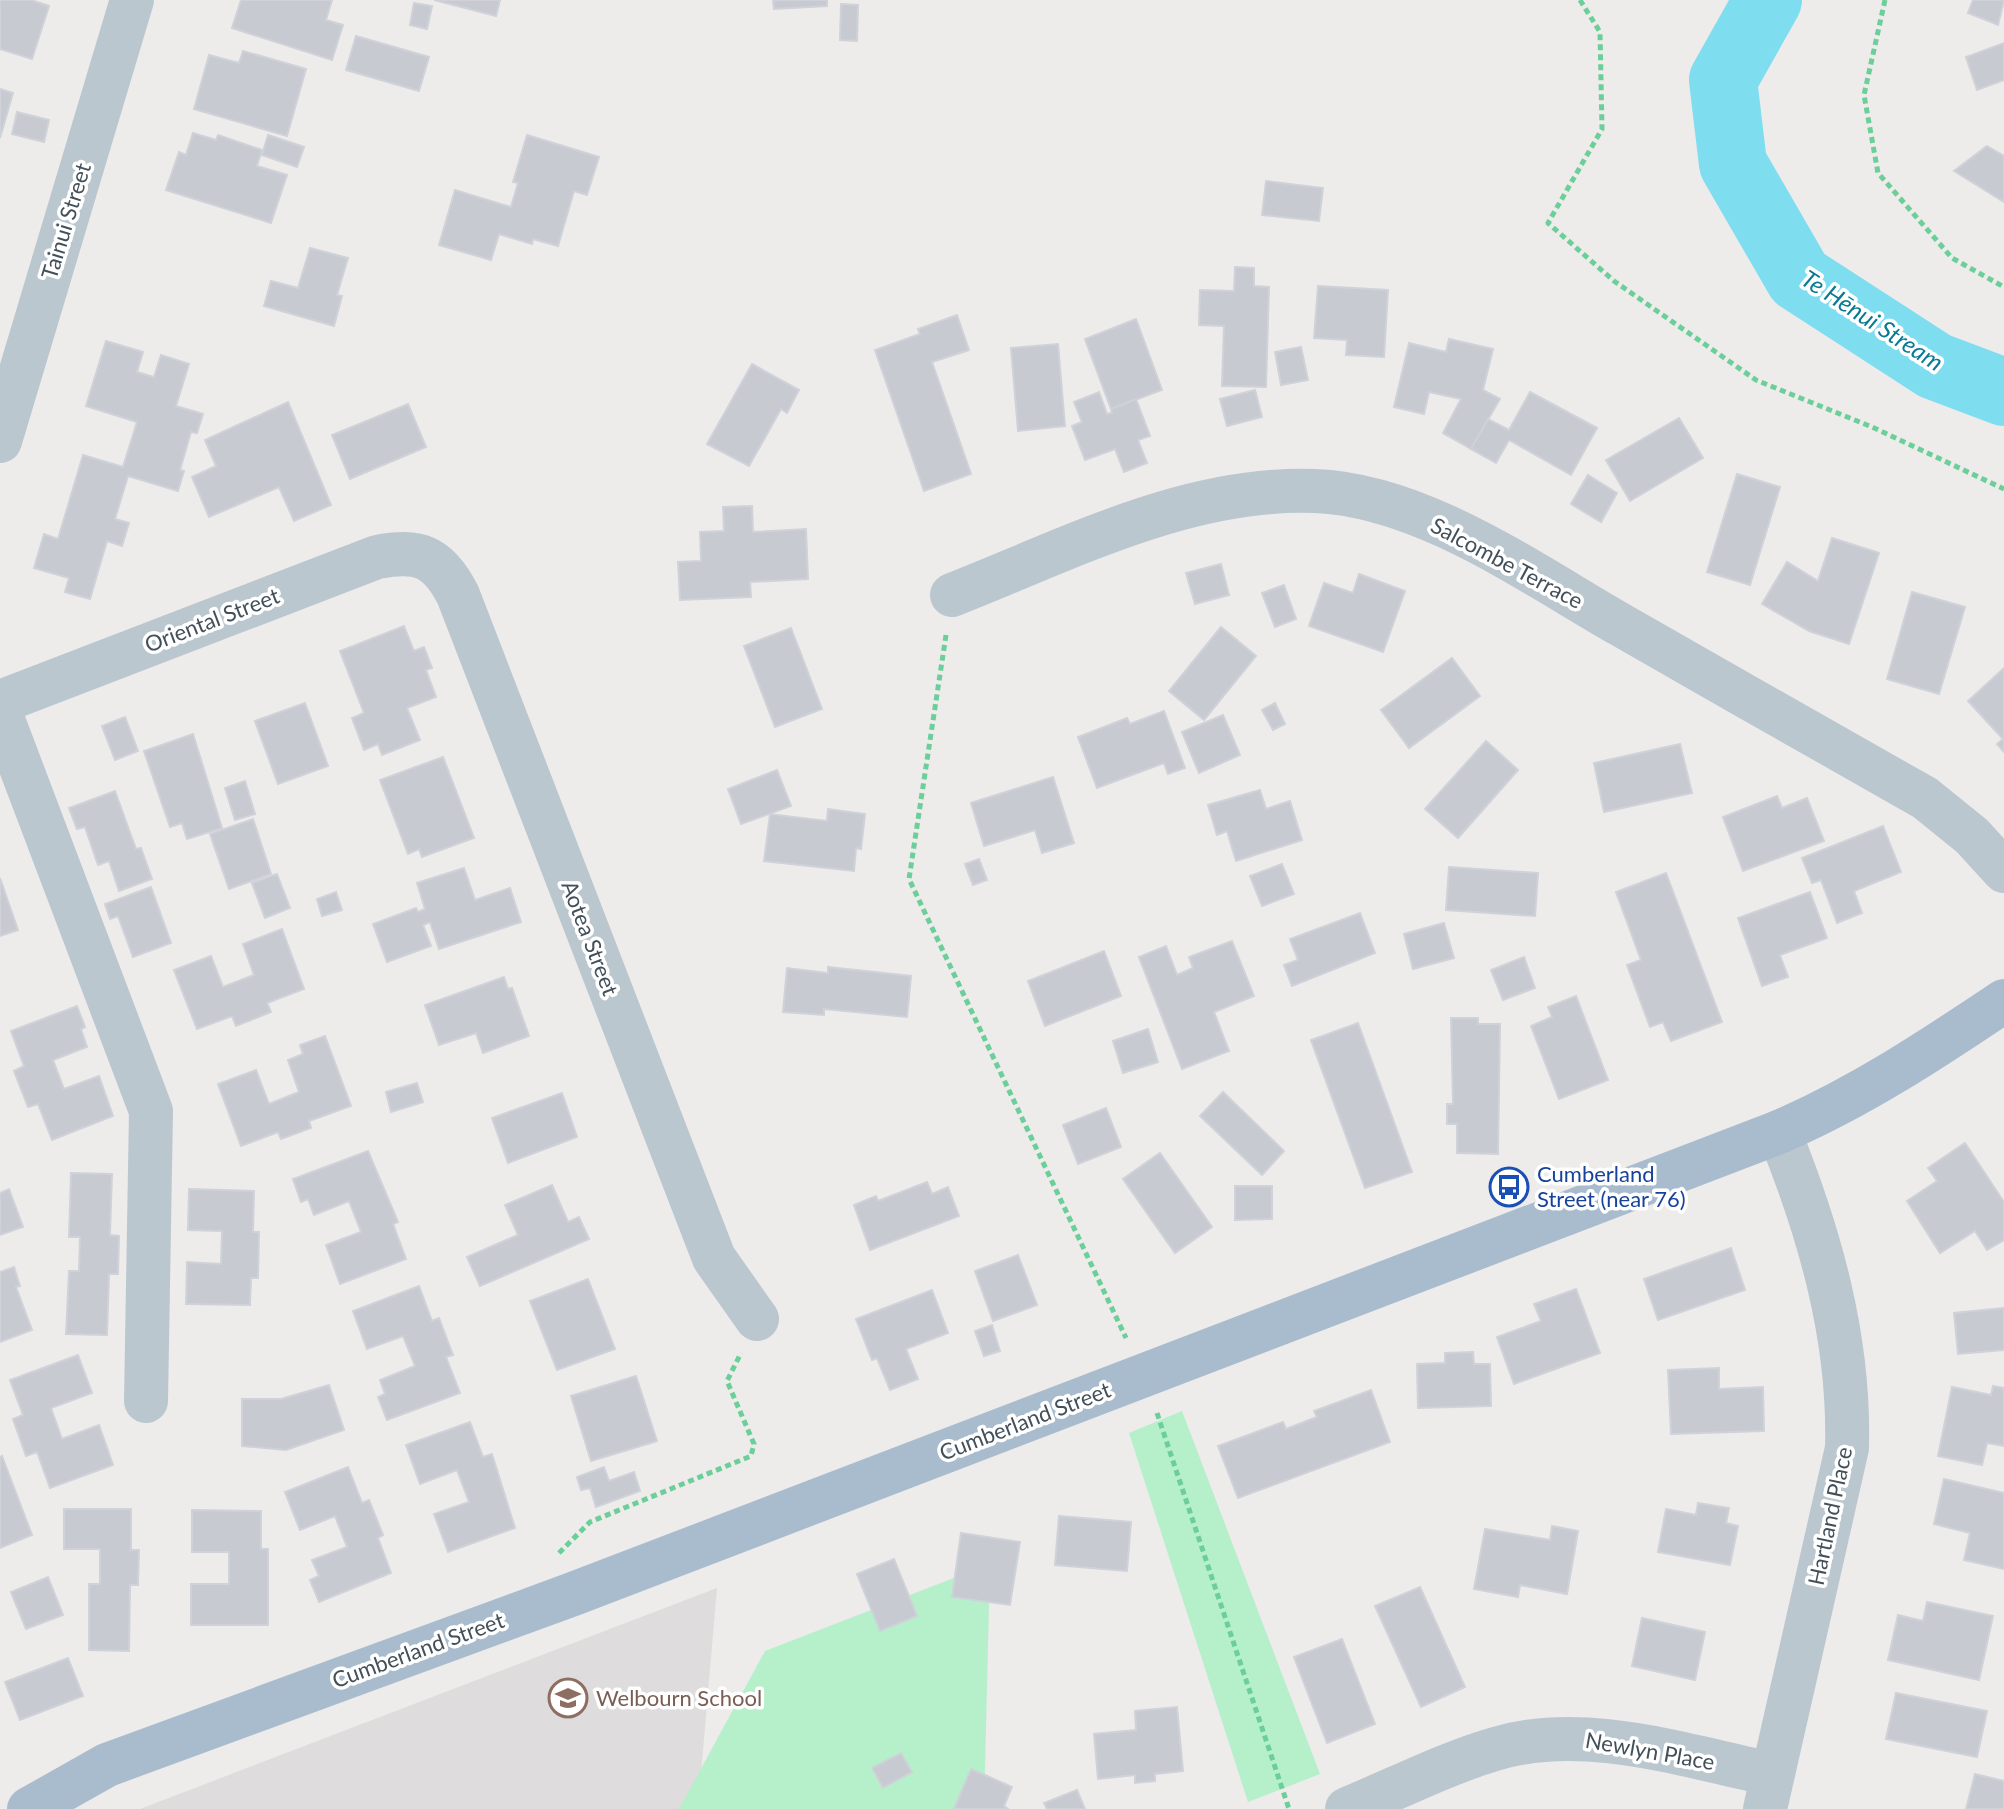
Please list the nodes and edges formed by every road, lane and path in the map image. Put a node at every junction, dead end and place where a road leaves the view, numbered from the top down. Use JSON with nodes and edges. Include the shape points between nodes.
{"nodes":[{"id":1,"x":132,"y":0,"type":"edge"},
{"id":2,"x":1580,"y":0,"type":"edge"},
{"id":3,"x":1885,"y":0,"type":"edge"},
{"id":4,"x":2004,"y":287,"type":"edge"},
{"id":5,"x":0,"y":441,"type":"edge"},
{"id":6,"x":2004,"y":489,"type":"edge"},
{"id":7,"x":427,"y":557,"type":"joint"},
{"id":8,"x":952,"y":595,"type":"joint"},
{"id":9,"x":0,"y":702,"type":"edge"},
{"id":10,"x":0,"y":712,"type":"edge"},
{"id":11,"x":2004,"y":871,"type":"edge"},
{"id":12,"x":2004,"y":1001,"type":"edge"},
{"id":13,"x":1779,"y":1132,"type":"junction"},
{"id":14,"x":757,"y":1319,"type":"joint"},
{"id":15,"x":1144,"y":1376,"type":"junction"},
{"id":16,"x":146,"y":1401,"type":"dead end"},
{"id":17,"x":573,"y":1594,"type":"junction"},
{"id":18,"x":1768,"y":1792,"type":"edge"},
{"id":19,"x":29,"y":1809,"type":"edge"},
{"id":20,"x":1289,"y":1809,"type":"edge"},
{"id":21,"x":1347,"y":1809,"type":"edge"}],
"edges":[{"from":1,"to":5,"type":"street","name":"Tainui Street"},
{"from":2,"to":6,"type":"path","via":[[1600,32],[1602,129],[1548,223],[1614,281],[1756,380]]},
{"from":3,"to":4,"type":"path","via":[[1864,95],[1878,173],[1952,258]]},
{"from":7,"to":9,"type":"street","name":"Oriental Street","via":[[402,552],[377,557]]},
{"from":7,"to":14,"type":"street","name":"Aotea Street","via":[[448,575],[458,595],[714,1258]]},
{"from":8,"to":11,"type":"street","name":"Salcombe Terrace","via":[[1166,511],[1246,495],[1315,491],[1387,502],[1471,540],[1925,798]]},
{"from":8,"to":15,"type":"path","via":[[909,879]]},
{"from":10,"to":16,"type":"street","via":[[151,1111]]},
{"from":12,"to":13,"type":"main road","name":"Cumberland Street","via":[[1884,1080]]},
{"from":13,"to":15,"type":"main road","name":"Cumberland Street"},
{"from":13,"to":18,"type":"street","name":"Hartland Place","via":[[1830,1282],[1848,1400],[1847,1448]]},
{"from":14,"to":17,"type":"path","via":[[727,1381],[754,1444],[751,1456],[590,1522],[556,1556]]},
{"from":15,"to":17,"type":"main road","name":"Cumberland Street"},
{"from":15,"to":20,"type":"path"},
{"from":17,"to":19,"type":"main road","name":"Cumberland Street","via":[[107,1765]]},
{"from":18,"to":21,"type":"street","name":"Newlyn Place","via":[[1639,1747],[1575,1738],[1497,1748]]}]}
